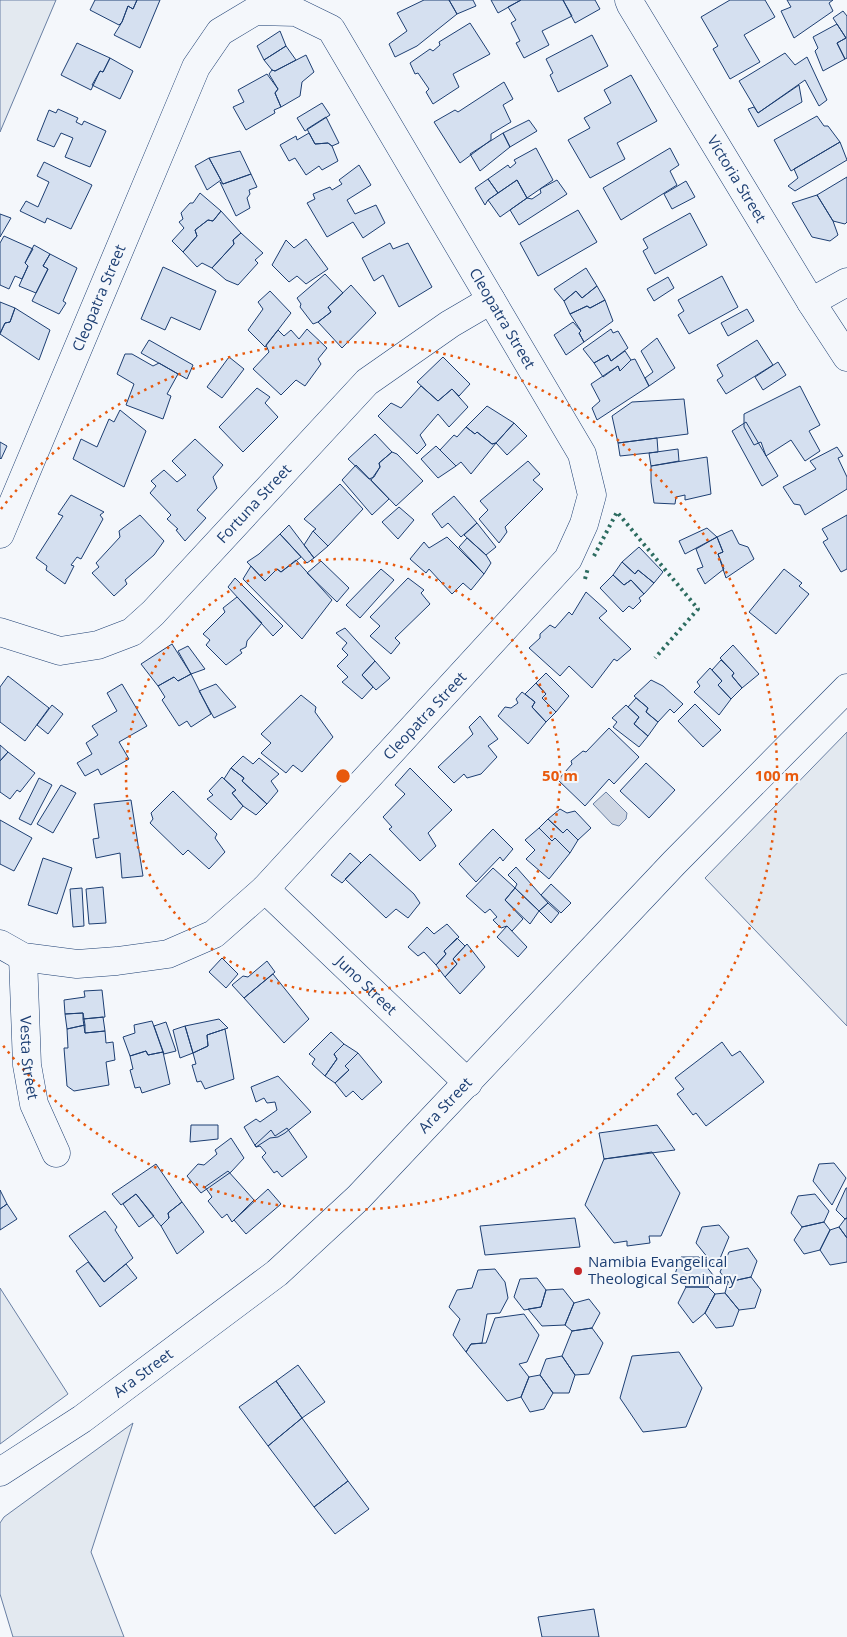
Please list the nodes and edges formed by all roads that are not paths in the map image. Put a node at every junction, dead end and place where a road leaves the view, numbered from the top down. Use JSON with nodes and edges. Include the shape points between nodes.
{"nodes":[{"id":1,"x":629,"y":0,"type":"edge"},
{"id":2,"x":847,"y":282,"type":"edge"},
{"id":3,"x":491,"y":300,"type":"junction"},
{"id":4,"x":811,"y":302,"type":"junction"},
{"id":5,"x":847,"y":357,"type":"edge"},
{"id":6,"x":0,"y":534,"type":"edge"},
{"id":7,"x":0,"y":632,"type":"edge"},
{"id":8,"x":847,"y":688,"type":"edge"},
{"id":9,"x":265,"y":889,"type":"junction"},
{"id":10,"x":11,"y":951,"type":"edge"},
{"id":11,"x":468,"y":1083,"type":"junction"},
{"id":12,"x":56,"y":1152,"type":"dead end"},
{"id":13,"x":0,"y":1472,"type":"edge"}],
"edges":[{"from":1,"to":4,"type":"street","name":"Victoria Street"},
{"from":2,"to":4,"type":"street"},
{"from":3,"to":6,"type":"street","name":"Cleopatra Street","via":[[331,29],[296,12],[255,11],[220,32],[196,67]]},
{"from":3,"to":7,"type":"street","name":"Fortuna Street","via":[[450,324],[367,382],[132,632],[98,645],[60,651]]},
{"from":3,"to":9,"type":"street","name":"Cleopatra Street","via":[[582,454],[592,495],[584,524],[568,559]]},
{"from":4,"to":5,"type":"street","name":"Victoria Street"},
{"from":8,"to":11,"type":"street","name":"Ara Street","via":[[674,863]]},
{"from":9,"to":10,"type":"street","name":"Cleopatra Street","via":[[214,934],[168,954],[76,964]]},
{"from":9,"to":11,"type":"street","name":"Juno Street"},
{"from":10,"to":12,"type":"street","name":"Vesta Street","via":[[34,1104]]},
{"from":11,"to":13,"type":"street","name":"Ara Street","via":[[358,1198],[277,1273],[82,1419]]}]}
